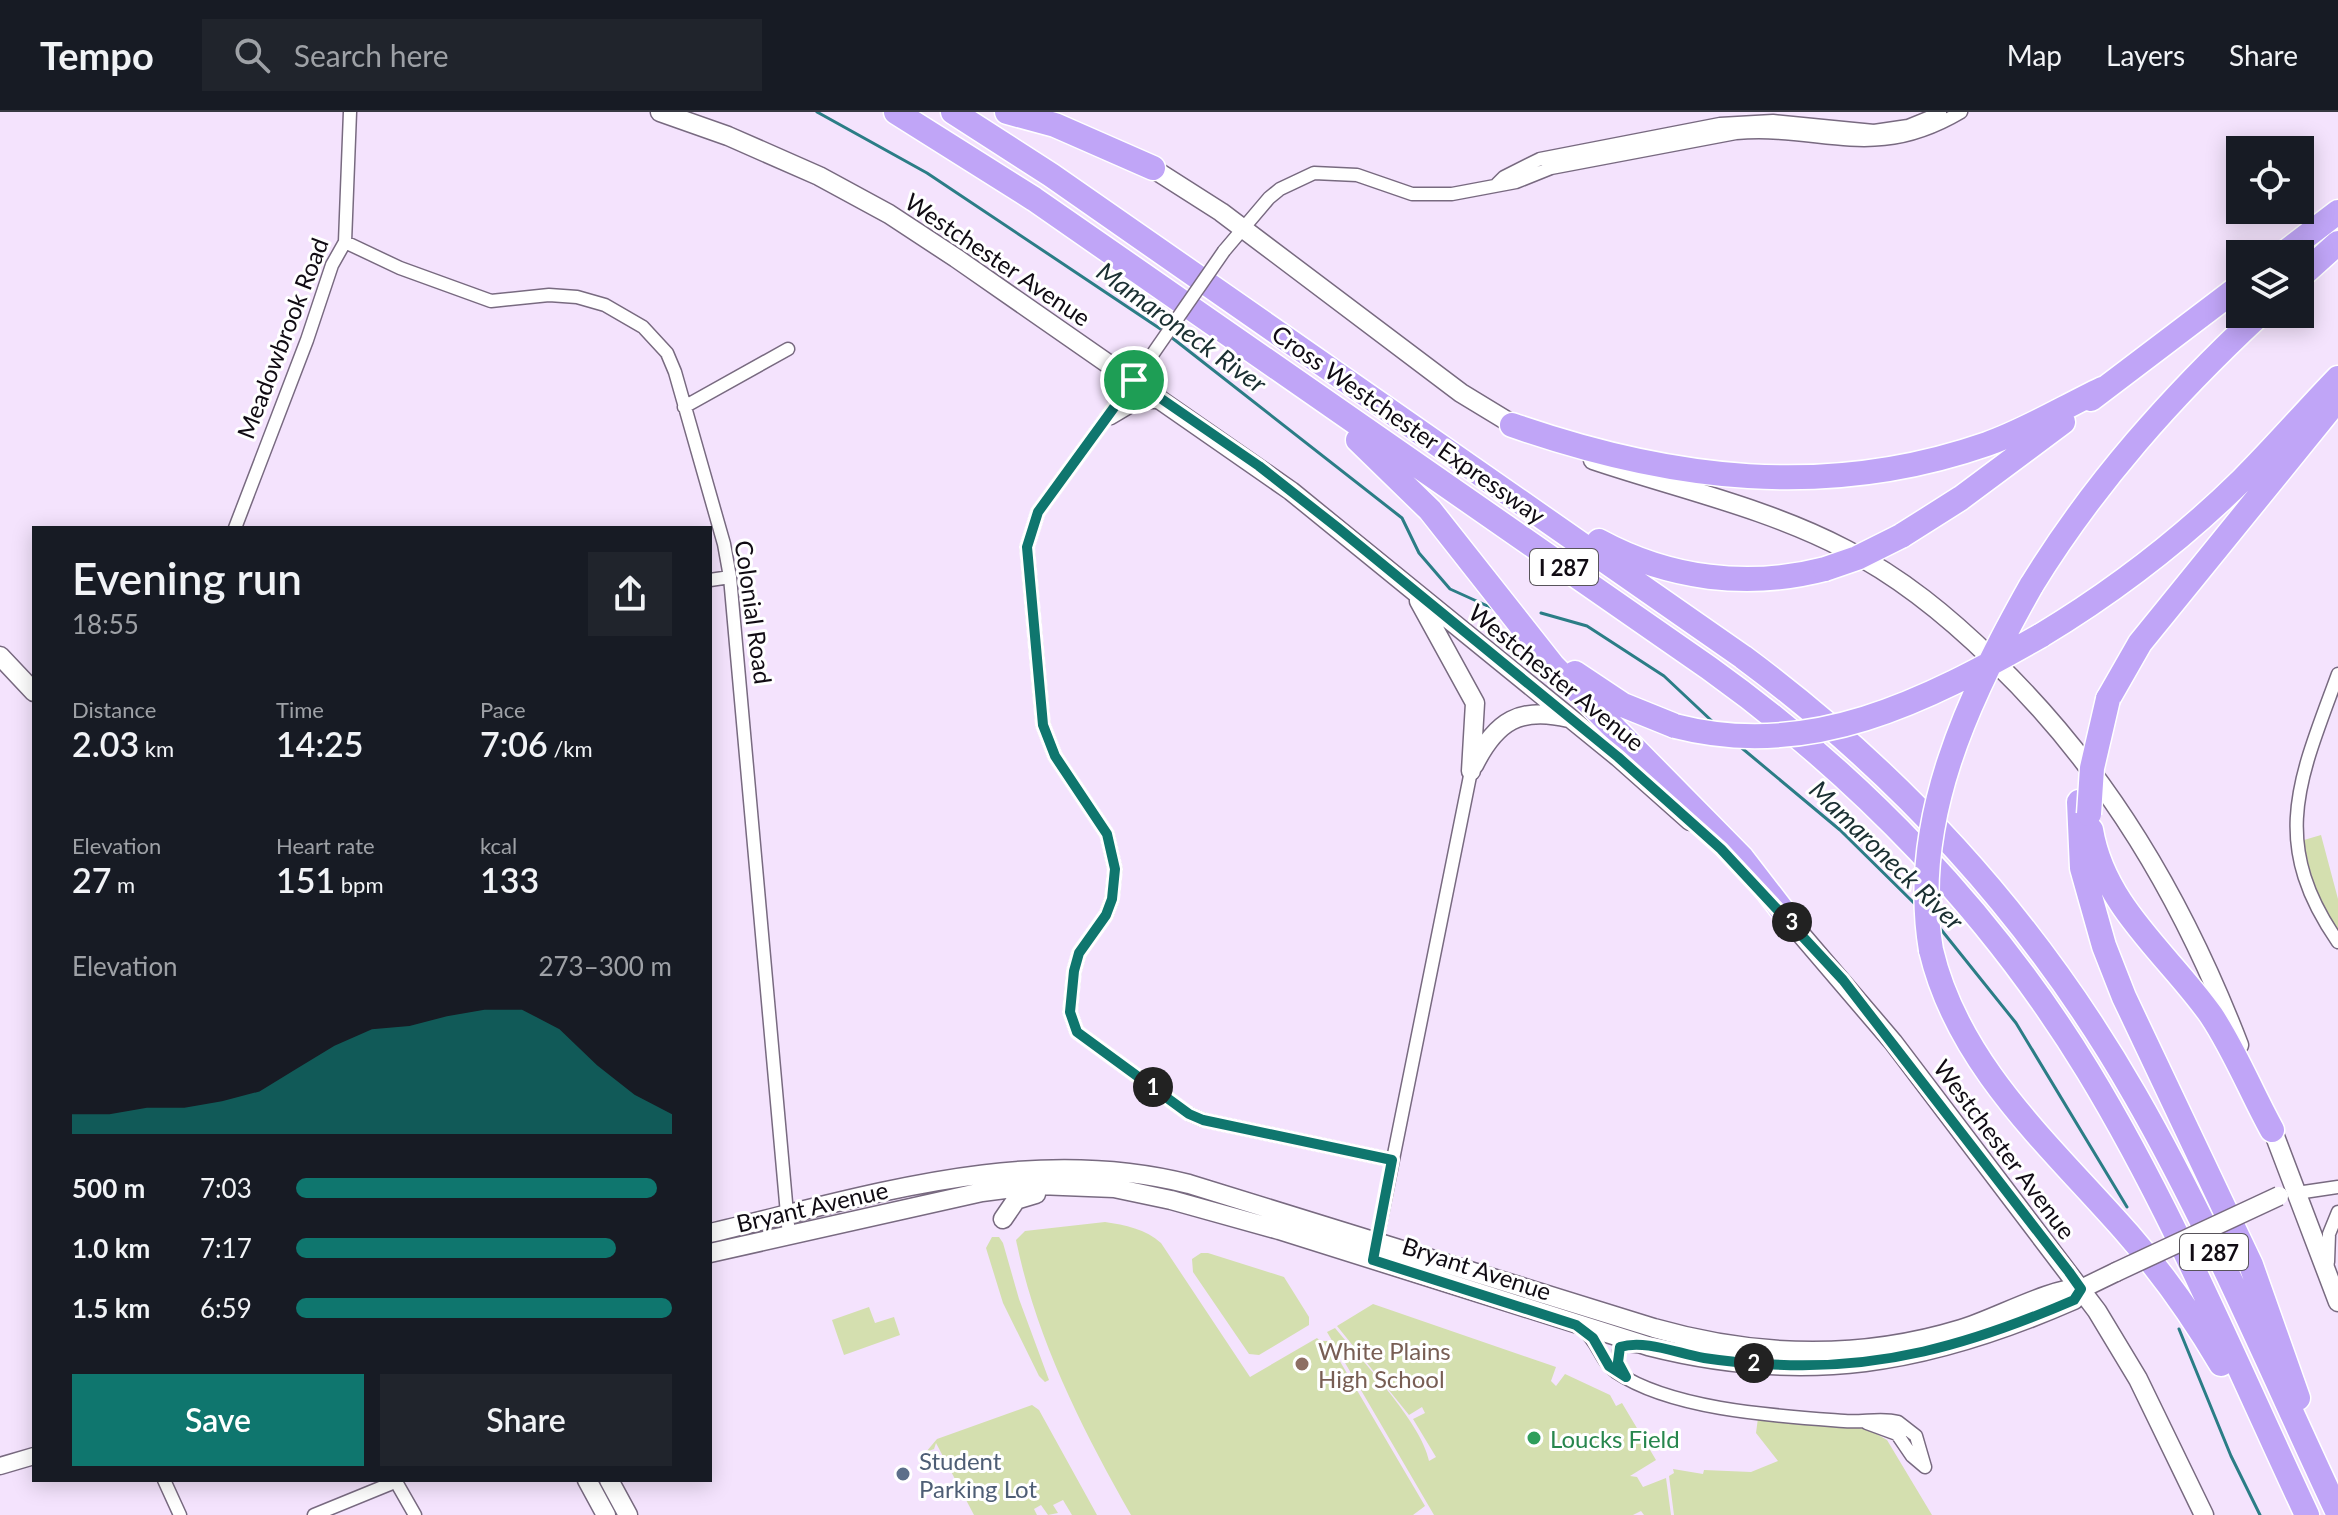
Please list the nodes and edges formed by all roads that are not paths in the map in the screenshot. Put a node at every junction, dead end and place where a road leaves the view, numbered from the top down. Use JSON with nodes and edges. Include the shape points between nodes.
{"nodes":[{"id":1,"x":350,"y":112,"type":"edge"},
{"id":2,"x":660,"y":112,"type":"edge"},
{"id":3,"x":896,"y":112,"type":"edge"},
{"id":4,"x":953,"y":112,"type":"edge"},
{"id":5,"x":1007,"y":112,"type":"edge"},
{"id":6,"x":1053,"y":112,"type":"edge"},
{"id":7,"x":1943,"y":112,"type":"edge"},
{"id":8,"x":1961,"y":112,"type":"edge"},
{"id":9,"x":1153,"y":168,"type":"junction"},
{"id":10,"x":1495,"y":186,"type":"junction"},
{"id":11,"x":2338,"y":212,"type":"edge"},
{"id":12,"x":1242,"y":228,"type":"junction"},
{"id":13,"x":2301,"y":240,"type":"edge"},
{"id":14,"x":345,"y":242,"type":"junction"},
{"id":15,"x":2338,"y":243,"type":"edge"},
{"id":16,"x":2314,"y":264,"type":"edge"},
{"id":17,"x":2226,"y":296,"type":"edge"},
{"id":18,"x":2245,"y":328,"type":"edge"},
{"id":19,"x":788,"y":349,"type":"dead end"},
{"id":20,"x":1259,"y":355,"type":"junction"},
{"id":21,"x":2338,"y":378,"type":"edge"},
{"id":22,"x":1134,"y":380,"type":"junction"},
{"id":23,"x":2102,"y":389,"type":"junction"},
{"id":24,"x":2338,"y":399,"type":"edge"},
{"id":25,"x":1167,"y":403,"type":"junction"},
{"id":26,"x":684,"y":407,"type":"junction"},
{"id":27,"x":1105,"y":422,"type":"junction"},
{"id":28,"x":1512,"y":425,"type":"junction"},
{"id":29,"x":1485,"y":477,"type":"junction"},
{"id":30,"x":236,"y":526,"type":"edge"},
{"id":31,"x":1484,"y":575,"type":"junction"},
{"id":32,"x":730,"y":577,"type":"junction"},
{"id":33,"x":712,"y":580,"type":"edge"},
{"id":34,"x":1402,"y":580,"type":"junction"},
{"id":35,"x":0,"y":656,"type":"edge"},
{"id":36,"x":2338,"y":674,"type":"edge"},
{"id":37,"x":32,"y":690,"type":"edge"},
{"id":38,"x":1571,"y":719,"type":"junction"},
{"id":39,"x":1471,"y":771,"type":"junction"},
{"id":40,"x":2084,"y":808,"type":"junction"},
{"id":41,"x":1789,"y":919,"type":"junction"},
{"id":42,"x":2338,"y":942,"type":"edge"},
{"id":43,"x":2272,"y":1130,"type":"junction"},
{"id":44,"x":1392,"y":1160,"type":"junction"},
{"id":45,"x":2338,"y":1187,"type":"edge"},
{"id":46,"x":2288,"y":1194,"type":"junction"},
{"id":47,"x":1185,"y":1203,"type":"junction"},
{"id":48,"x":2338,"y":1212,"type":"edge"},
{"id":49,"x":788,"y":1215,"type":"junction"},
{"id":50,"x":1003,"y":1219,"type":"dead end"},
{"id":51,"x":712,"y":1233,"type":"edge"},
{"id":52,"x":789,"y":1236,"type":"junction"},
{"id":53,"x":1374,"y":1251,"type":"junction"},
{"id":54,"x":2053,"y":1251,"type":"junction"},
{"id":55,"x":712,"y":1253,"type":"edge"},
{"id":56,"x":2330,"y":1281,"type":"junction"},
{"id":57,"x":2081,"y":1289,"type":"junction"},
{"id":58,"x":2049,"y":1295,"type":"junction"},
{"id":59,"x":2338,"y":1302,"type":"edge"},
{"id":60,"x":1576,"y":1325,"type":"junction"},
{"id":61,"x":1648,"y":1346,"type":"junction"},
{"id":62,"x":1626,"y":1377,"type":"junction"},
{"id":63,"x":1867,"y":1423,"type":"junction"},
{"id":64,"x":32,"y":1457,"type":"edge"},
{"id":65,"x":0,"y":1466,"type":"edge"},
{"id":66,"x":165,"y":1482,"type":"edge"},
{"id":67,"x":392,"y":1482,"type":"edge"},
{"id":68,"x":395,"y":1482,"type":"edge"},
{"id":69,"x":588,"y":1482,"type":"edge"},
{"id":70,"x":610,"y":1482,"type":"edge"},
{"id":71,"x":2335,"y":1506,"type":"edge"},
{"id":72,"x":2305,"y":1510,"type":"edge"},
{"id":73,"x":180,"y":1515,"type":"edge"},
{"id":74,"x":314,"y":1515,"type":"edge"},
{"id":75,"x":415,"y":1515,"type":"edge"},
{"id":76,"x":606,"y":1515,"type":"edge"},
{"id":77,"x":628,"y":1515,"type":"edge"},
{"id":78,"x":2204,"y":1515,"type":"edge"}],
"edges":[{"from":1,"to":14,"type":"street","name":"Meadowbrook Road"},
{"from":2,"to":22,"type":"main road","name":"Westchester Avenue","via":[[786,160],[874,205]]},
{"from":3,"to":20,"type":"highway","name":"Cross Westchester Expressway","number":"I 287","via":[[1034,199]]},
{"from":4,"to":29,"type":"highway","name":"Cross Westchester Expressway","number":"I 287"},
{"from":5,"to":9,"type":"highway","via":[[1055,125]]},
{"from":6,"to":9,"type":"main road"},
{"from":7,"to":10,"type":"street","via":[[1908,126],[1874,131],[1773,121],[1720,124],[1540,159]]},
{"from":8,"to":10,"type":"street","via":[[1922,131],[1879,141],[1736,133],[1551,168]]},
{"from":9,"to":12,"type":"main road"},
{"from":10,"to":12,"type":"street","via":[[1412,194],[1357,175],[1314,173],[1280,189]]},
{"from":11,"to":13,"type":"highway"},
{"from":12,"to":22,"type":"street","bridge":true},
{"from":12,"to":28,"type":"main road","via":[[1461,393]]},
{"from":14,"to":26,"type":"street","name":"Colonial Road","via":[[491,301],[549,295],[605,305],[657,340],[675,372]]},
{"from":14,"to":30,"type":"street","name":"Meadowbrook Road"},
{"from":15,"to":16,"type":"highway"},
{"from":17,"to":23,"type":"highway"},
{"from":18,"to":72,"type":"highway","bridge":true,"via":[[2132,444],[2031,586],[1978,690],[1937,805],[1924,884],[1931,950],[1948,1005],[1981,1062],[2177,1296]]},
{"from":19,"to":26,"type":"street"},
{"from":20,"to":31,"type":"highway","via":[[1398,476]]},
{"from":20,"to":72,"type":"highway","name":"Cross Westchester Expressway","number":"I 287","via":[[1743,693],[1839,772],[1931,863],[2031,986],[2115,1118]]},
{"from":21,"to":31,"type":"highway","bridge":true,"via":[[2197,522],[2108,592],[2040,636],[1938,689],[1826,731],[1789,737],[1710,735],[1623,705],[1573,672]]},
{"from":22,"to":25,"type":"main road","name":"Westchester Avenue"},
{"from":22,"to":27,"type":"street"},
{"from":23,"to":28,"type":"highway","via":[[2026,428],[1961,452],[1823,477],[1744,477],[1666,468],[1590,451]]},
{"from":23,"to":29,"type":"highway","bridge":true,"via":[[1961,498],[1901,536],[1857,558],[1779,578],[1699,576],[1669,569],[1613,549]]},
{"from":24,"to":40,"type":"highway","bridge":true,"via":[[2140,643],[2108,699]]},
{"from":25,"to":27,"type":"street","via":[[1138,402]]},
{"from":25,"to":34,"type":"main road","name":"Westchester Avenue","via":[[1291,491]]},
{"from":26,"to":32,"type":"street","name":"Colonial Road"},
{"from":27,"to":44,"type":"street","via":[[1038,512],[1027,547],[1043,725],[1055,756],[1107,834],[1115,869],[1106,915],[1079,953],[1071,1021],[1077,1032],[1189,1114]]},
{"from":28,"to":43,"type":"main road","via":[[1565,450],[1824,538],[1893,577],[1972,640],[2080,756],[2154,863],[2209,970]]},
{"from":29,"to":71,"type":"highway","name":"Cross Westchester Expressway","number":"I 287","via":[[1805,705],[1907,797],[2000,898],[2073,996],[2140,1103]]},
{"from":31,"to":41,"type":"highway","via":[[1553,666],[1742,858]]},
{"from":32,"to":33,"type":"street"},
{"from":32,"to":49,"type":"street","name":"Colonial Road"},
{"from":34,"to":38,"type":"main road","name":"Westchester Avenue"},
{"from":34,"to":39,"type":"main road","via":[[1473,697]]},
{"from":35,"to":37,"type":"main road"},
{"from":36,"to":42,"type":"street","via":[[2306,762],[2295,816],[2302,872],[2315,908]]},
{"from":38,"to":39,"type":"main road","via":[[1536,714],[1511,720],[1491,735]]},
{"from":38,"to":41,"type":"main road","name":"Westchester Avenue","via":[[1691,821]]},
{"from":39,"to":44,"type":"street"},
{"from":40,"to":43,"type":"highway","via":[[2111,889],[2210,1014]]},
{"from":40,"to":71,"type":"highway","via":[[2082,868],[2104,946],[2251,1265]]},
{"from":41,"to":54,"type":"main road","name":"Westchester Avenue","via":[[1880,1026]]},
{"from":43,"to":46,"type":"main road"},
{"from":44,"to":53,"type":"street"},
{"from":45,"to":46,"type":"street","name":"Bryant Avenue"},
{"from":46,"to":56,"type":"main road"},
{"from":46,"to":57,"type":"main road","name":"Bryant Avenue","bridge":true},
{"from":47,"to":50,"type":"main road","via":[[1031,1194],[1016,1200]]},
{"from":47,"to":52,"type":"main road","name":"Bryant Avenue","via":[[1114,1188],[1019,1187]]},
{"from":47,"to":53,"type":"main road","name":"Bryant Avenue"},
{"from":48,"to":56,"type":"street","via":[[2327,1245]]},
{"from":49,"to":51,"type":"main road","name":"Bryant Avenue"},
{"from":49,"to":52,"type":"street","name":"Colonial Road"},
{"from":49,"to":53,"type":"main road","name":"Bryant Avenue","via":[[977,1173],[1072,1168],[1152,1175]]},
{"from":52,"to":55,"type":"main road","name":"Bryant Avenue"},
{"from":53,"to":58,"type":"main road","name":"Bryant Avenue","via":[[1693,1339],[1769,1351],[1848,1350],[1921,1340],[1985,1322]]},
{"from":53,"to":60,"type":"main road","name":"Bryant Avenue"},
{"from":54,"to":57,"type":"main road","name":"Westchester Avenue"},
{"from":54,"to":58,"type":"main road","via":[[2056,1274]]},
{"from":56,"to":59,"type":"main road"},
{"from":57,"to":58,"type":"main road","name":"Bryant Avenue","via":[[2068,1287]]},
{"from":57,"to":61,"type":"main road","name":"Bryant Avenue","via":[[2074,1300],[1996,1333],[1899,1358],[1818,1366],[1764,1364]]},
{"from":57,"to":78,"type":"main road","name":"Westchester Avenue","via":[[2138,1379]]},
{"from":60,"to":61,"type":"main road","name":"Bryant Avenue"},
{"from":60,"to":62,"type":"street","via":[[1593,1338],[1609,1366]]},
{"from":61,"to":62,"type":"street","via":[[1620,1347],[1618,1362]]},
{"from":62,"to":63,"type":"street","via":[[1658,1393],[1701,1402]]},
{"from":63,"to":63,"type":"street","via":[[1897,1434],[1925,1467],[1911,1430],[1890,1419]]},
{"from":64,"to":65,"type":"street"},
{"from":66,"to":73,"type":"street"},
{"from":67,"to":74,"type":"street"},
{"from":68,"to":75,"type":"street"},
{"from":69,"to":76,"type":"main road"},
{"from":70,"to":77,"type":"main road"}]}
